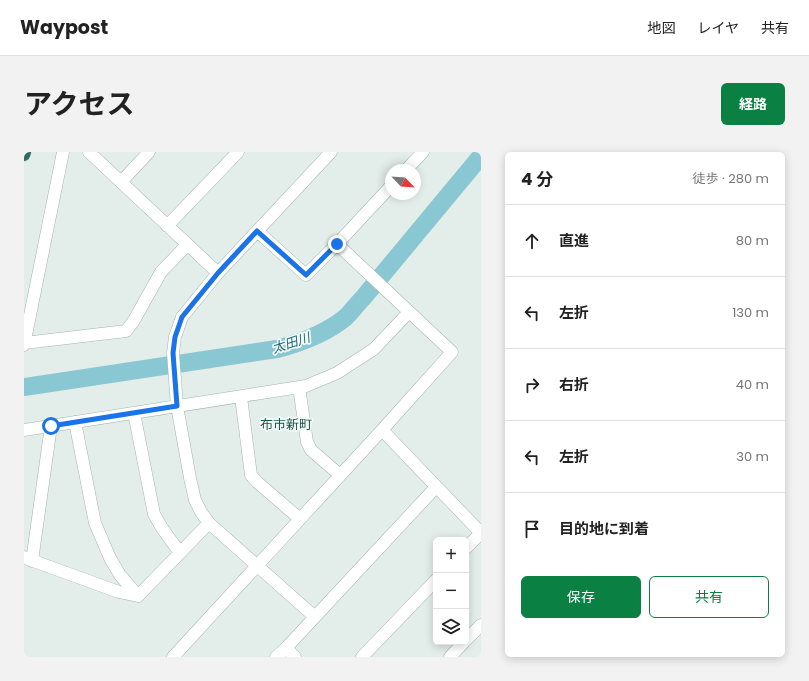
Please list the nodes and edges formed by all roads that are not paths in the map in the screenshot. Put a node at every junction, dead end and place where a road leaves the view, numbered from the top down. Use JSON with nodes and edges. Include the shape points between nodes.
{"nodes":[{"id":1,"x":25,"y":152,"type":"edge"},
{"id":2,"x":63,"y":152,"type":"edge"},
{"id":3,"x":89,"y":152,"type":"edge"},
{"id":4,"x":149,"y":152,"type":"edge"},
{"id":5,"x":238,"y":152,"type":"edge"},
{"id":6,"x":331,"y":152,"type":"edge"},
{"id":7,"x":423,"y":152,"type":"edge"},
{"id":8,"x":24,"y":155,"type":"edge"},
{"id":9,"x":412,"y":164,"type":"edge"},
{"id":10,"x":121,"y":182,"type":"junction"},
{"id":11,"x":385,"y":192,"type":"edge"},
{"id":12,"x":167,"y":226,"type":"junction"},
{"id":13,"x":257,"y":231,"type":"junction"},
{"id":14,"x":337,"y":244,"type":"junction"},
{"id":15,"x":187,"y":245,"type":"junction"},
{"id":16,"x":218,"y":273,"type":"junction"},
{"id":17,"x":409,"y":312,"type":"junction"},
{"id":18,"x":24,"y":344,"type":"edge"},
{"id":19,"x":299,"y":387,"type":"junction"},
{"id":20,"x":242,"y":397,"type":"junction"},
{"id":21,"x":177,"y":406,"type":"junction"},
{"id":22,"x":134,"y":413,"type":"junction"},
{"id":23,"x":75,"y":422,"type":"junction"},
{"id":24,"x":51,"y":426,"type":"junction"},
{"id":25,"x":24,"y":430,"type":"edge"},
{"id":26,"x":382,"y":430,"type":"junction"},
{"id":27,"x":340,"y":475,"type":"junction"},
{"id":28,"x":436,"y":487,"type":"junction"},
{"id":29,"x":300,"y":519,"type":"junction"},
{"id":30,"x":208,"y":523,"type":"junction"},
{"id":31,"x":481,"y":533,"type":"edge"},
{"id":32,"x":469,"y":545,"type":"edge"},
{"id":33,"x":180,"y":553,"type":"junction"},
{"id":34,"x":28,"y":559,"type":"edge"},
{"id":35,"x":256,"y":566,"type":"junction"},
{"id":36,"x":433,"y":583,"type":"edge"},
{"id":37,"x":138,"y":596,"type":"junction"},
{"id":38,"x":315,"y":617,"type":"junction"},
{"id":39,"x":481,"y":625,"type":"edge"},
{"id":40,"x":469,"y":637,"type":"edge"},
{"id":41,"x":461,"y":645,"type":"edge"},
{"id":42,"x":286,"y":648,"type":"junction"},
{"id":43,"x":173,"y":657,"type":"edge"},
{"id":44,"x":276,"y":657,"type":"edge"},
{"id":45,"x":295,"y":657,"type":"edge"},
{"id":46,"x":362,"y":657,"type":"edge"},
{"id":47,"x":450,"y":657,"type":"edge"}],
"edges":[{"from":1,"to":8,"type":"highway"},
{"from":2,"to":18,"type":"street"},
{"from":3,"to":10,"type":"street"},
{"from":4,"to":10,"type":"street"},
{"from":5,"to":12,"type":"street"},
{"from":6,"to":13,"type":"street"},
{"from":7,"to":9,"type":"street"},
{"from":10,"to":12,"type":"street"},
{"from":11,"to":14,"type":"street"},
{"from":12,"to":15,"type":"street"},
{"from":13,"to":14,"type":"street","via":[[306,275]]},
{"from":13,"to":16,"type":"street"},
{"from":14,"to":17,"type":"street"},
{"from":15,"to":16,"type":"street"},
{"from":15,"to":18,"type":"street","via":[[161,272],[126,331]]},
{"from":16,"to":21,"type":"street","via":[[182,317],[175,337],[173,353]]},
{"from":17,"to":19,"type":"street","via":[[374,349],[337,373]]},
{"from":17,"to":26,"type":"street","via":[[452,352]]},
{"from":19,"to":20,"type":"street"},
{"from":19,"to":27,"type":"street","via":[[307,442],[312,450]]},
{"from":20,"to":21,"type":"street"},
{"from":20,"to":29,"type":"street","via":[[251,475]]},
{"from":21,"to":22,"type":"street"},
{"from":21,"to":30,"type":"street","via":[[195,500]]},
{"from":22,"to":23,"type":"street"},
{"from":22,"to":33,"type":"street","via":[[154,514]]},
{"from":23,"to":24,"type":"street"},
{"from":23,"to":37,"type":"street","via":[[95,522],[113,564]]},
{"from":24,"to":25,"type":"street"},
{"from":24,"to":34,"type":"street"},
{"from":26,"to":27,"type":"street"},
{"from":26,"to":28,"type":"street"},
{"from":27,"to":29,"type":"street"},
{"from":28,"to":31,"type":"street"},
{"from":28,"to":38,"type":"street"},
{"from":29,"to":35,"type":"street"},
{"from":30,"to":33,"type":"street"},
{"from":30,"to":35,"type":"street"},
{"from":31,"to":32,"type":"street"},
{"from":33,"to":37,"type":"street"},
{"from":34,"to":37,"type":"street","via":[[119,592]]},
{"from":35,"to":38,"type":"street"},
{"from":35,"to":43,"type":"street"},
{"from":36,"to":46,"type":"street"},
{"from":38,"to":42,"type":"street"},
{"from":39,"to":40,"type":"street"},
{"from":41,"to":47,"type":"street"},
{"from":42,"to":44,"type":"street"},
{"from":42,"to":45,"type":"street"}]}
